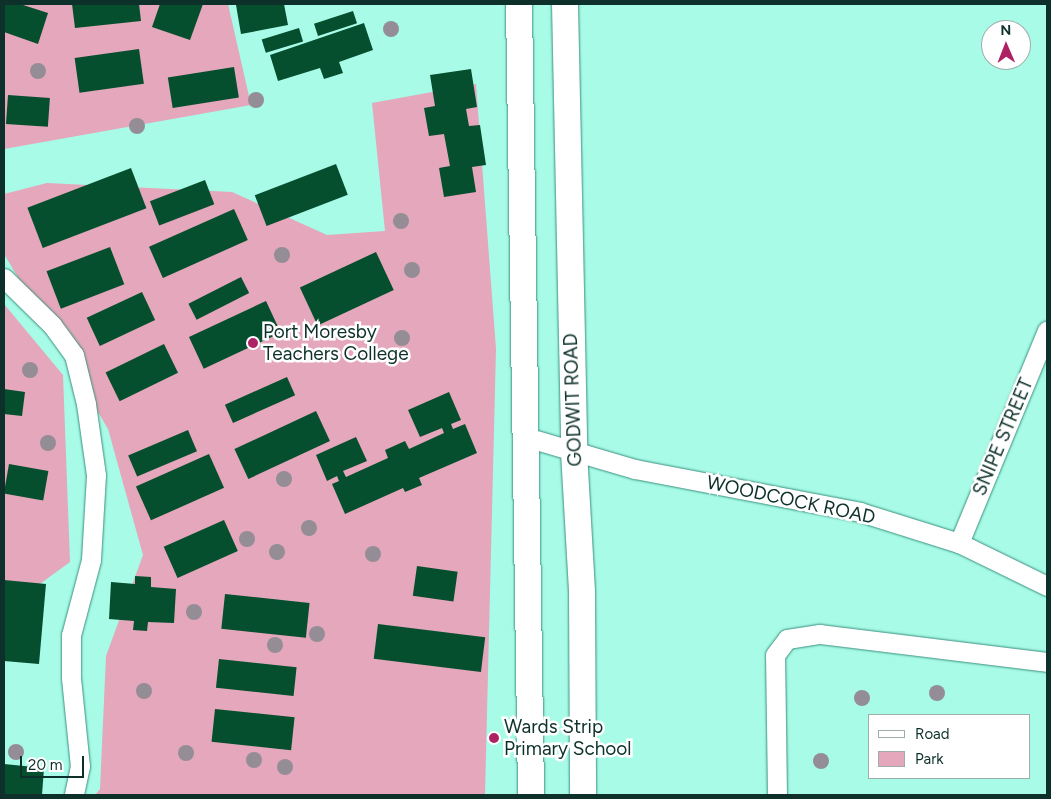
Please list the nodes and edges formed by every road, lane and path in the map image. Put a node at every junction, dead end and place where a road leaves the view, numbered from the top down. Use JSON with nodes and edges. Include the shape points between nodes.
{"nodes":[{"id":1,"x":519,"y":4,"type":"edge"},
{"id":2,"x":565,"y":4,"type":"edge"},
{"id":3,"x":4,"y":278,"type":"edge"},
{"id":4,"x":1047,"y":331,"type":"edge"},
{"id":5,"x":526,"y":437,"type":"junction"},
{"id":6,"x":574,"y":452,"type":"junction"},
{"id":7,"x":959,"y":543,"type":"junction"},
{"id":8,"x":1047,"y":586,"type":"edge"},
{"id":9,"x":1047,"y":662,"type":"edge"},
{"id":10,"x":74,"y":795,"type":"edge"},
{"id":11,"x":532,"y":795,"type":"edge"},
{"id":12,"x":583,"y":795,"type":"edge"},
{"id":13,"x":777,"y":795,"type":"edge"}],
"edges":[{"from":1,"to":5,"type":"main road"},
{"from":2,"to":6,"type":"main road","name":"GODWIT ROAD"},
{"from":3,"to":10,"type":"street","via":[[52,325],[74,355],[86,404],[96,475],[90,560],[71,635],[71,678],[80,766]]},
{"from":4,"to":7,"type":"street","name":"SNIPE STREET"},
{"from":5,"to":6,"type":"street","name":"WOODCOCK ROAD"},
{"from":5,"to":11,"type":"main road"},
{"from":6,"to":7,"type":"street","name":"WOODCOCK ROAD","via":[[635,469],[860,512]]},
{"from":6,"to":12,"type":"main road","name":"GODWIT ROAD","via":[[582,592]]},
{"from":7,"to":8,"type":"street","name":"WOODCOCK ROAD"},
{"from":9,"to":13,"type":"street","via":[[820,634],[787,639],[775,655]]}]}
